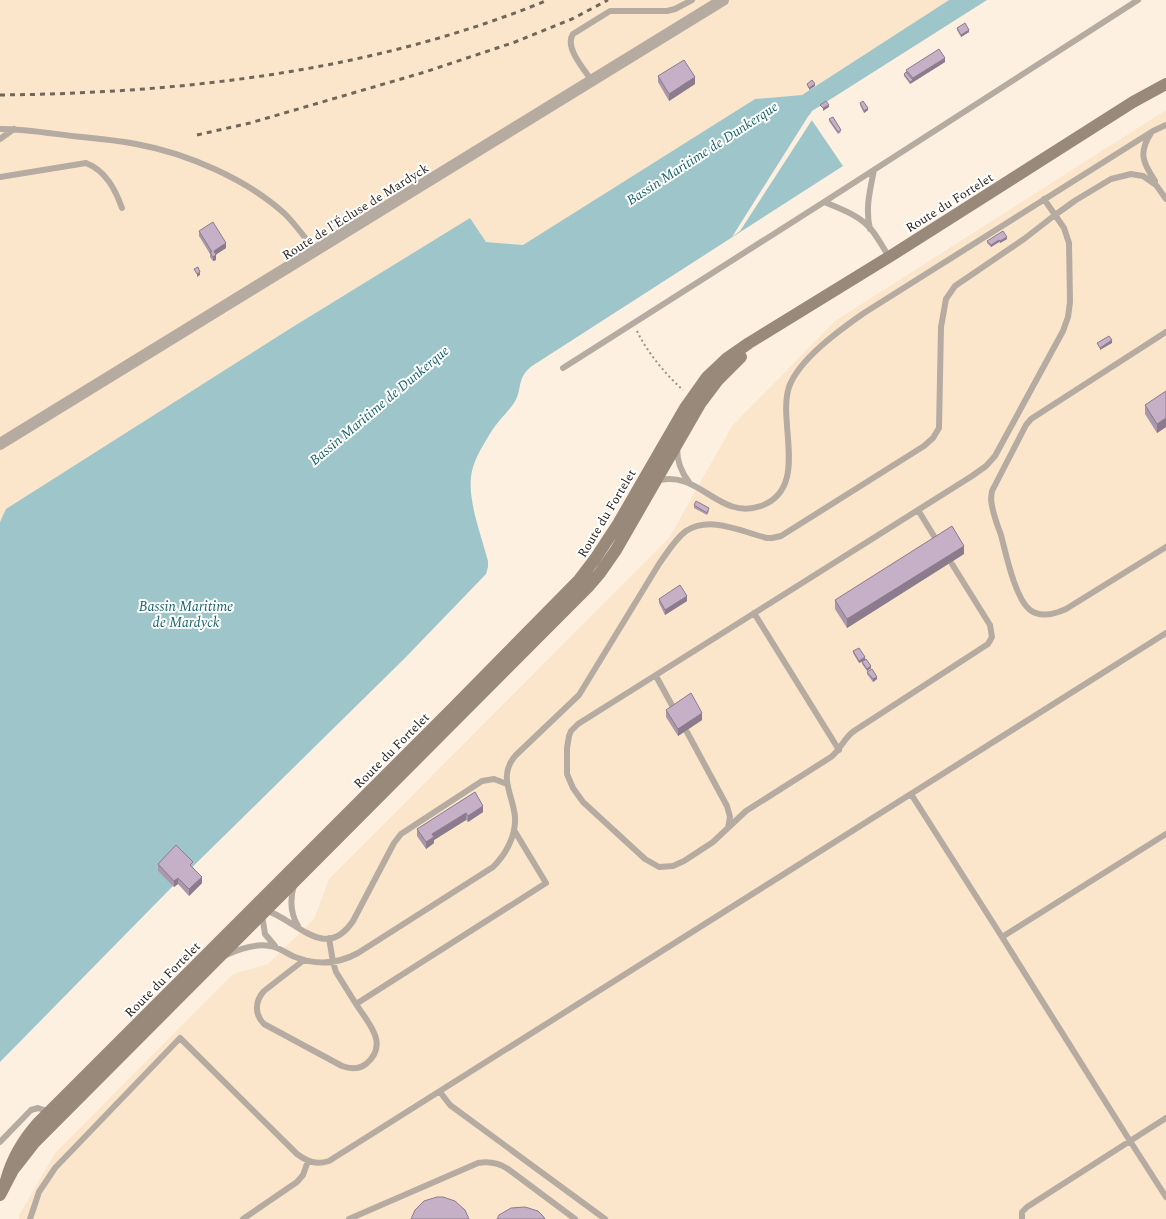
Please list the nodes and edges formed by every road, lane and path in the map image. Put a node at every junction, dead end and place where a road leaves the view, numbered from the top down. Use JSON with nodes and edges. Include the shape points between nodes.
{"nodes":[{"id":1,"x":692,"y":0,"type":"edge"},
{"id":2,"x":723,"y":0,"type":"edge"},
{"id":3,"x":1138,"y":0,"type":"edge"},
{"id":4,"x":1166,"y":77,"type":"edge"},
{"id":5,"x":592,"y":81,"type":"junction"},
{"id":6,"x":1166,"y":84,"type":"edge"},
{"id":7,"x":1133,"y":102,"type":"junction"},
{"id":8,"x":1166,"y":125,"type":"edge"},
{"id":9,"x":0,"y":128,"type":"edge"},
{"id":10,"x":14,"y":129,"type":"junction"},
{"id":11,"x":1153,"y":130,"type":"junction"},
{"id":12,"x":0,"y":139,"type":"edge"},
{"id":13,"x":874,"y":170,"type":"junction"},
{"id":14,"x":0,"y":178,"type":"edge"},
{"id":15,"x":1161,"y":190,"type":"junction"},
{"id":16,"x":1044,"y":199,"type":"junction"},
{"id":17,"x":1166,"y":199,"type":"edge"},
{"id":18,"x":824,"y":202,"type":"junction"},
{"id":19,"x":122,"y":208,"type":"dead end"},
{"id":20,"x":1055,"y":215,"type":"junction"},
{"id":21,"x":870,"y":229,"type":"junction"},
{"id":22,"x":316,"y":252,"type":"junction"},
{"id":23,"x":889,"y":256,"type":"junction"},
{"id":24,"x":634,"y":322,"type":"junction"},
{"id":25,"x":780,"y":324,"type":"junction"},
{"id":26,"x":1166,"y":332,"type":"edge"},
{"id":27,"x":563,"y":368,"type":"dead end"},
{"id":28,"x":691,"y":398,"type":"junction"},
{"id":29,"x":678,"y":442,"type":"junction"},
{"id":30,"x":0,"y":444,"type":"edge"},
{"id":31,"x":655,"y":481,"type":"junction"},
{"id":32,"x":690,"y":483,"type":"junction"},
{"id":33,"x":636,"y":492,"type":"junction"},
{"id":34,"x":918,"y":510,"type":"junction"},
{"id":35,"x":937,"y":541,"type":"edge"},
{"id":36,"x":1166,"y":547,"type":"edge"},
{"id":37,"x":952,"y":564,"type":"edge"},
{"id":38,"x":754,"y":614,"type":"junction"},
{"id":39,"x":1166,"y":633,"type":"edge"},
{"id":40,"x":656,"y":676,"type":"junction"},
{"id":41,"x":674,"y":709,"type":"edge"},
{"id":42,"x":687,"y":732,"type":"edge"},
{"id":43,"x":839,"y":750,"type":"junction"},
{"id":44,"x":507,"y":784,"type":"junction"},
{"id":45,"x":911,"y":794,"type":"junction"},
{"id":46,"x":728,"y":828,"type":"junction"},
{"id":47,"x":514,"y":830,"type":"junction"},
{"id":48,"x":1166,"y":834,"type":"edge"},
{"id":49,"x":295,"y":881,"type":"junction"},
{"id":50,"x":261,"y":911,"type":"junction"},
{"id":51,"x":300,"y":929,"type":"junction"},
{"id":52,"x":1002,"y":937,"type":"junction"},
{"id":53,"x":330,"y":938,"type":"junction"},
{"id":54,"x":279,"y":949,"type":"junction"},
{"id":55,"x":219,"y":958,"type":"junction"},
{"id":56,"x":304,"y":960,"type":"junction"},
{"id":57,"x":333,"y":962,"type":"junction"},
{"id":58,"x":356,"y":1004,"type":"junction"},
{"id":59,"x":440,"y":1092,"type":"junction"},
{"id":60,"x":54,"y":1115,"type":"junction"},
{"id":61,"x":1166,"y":1118,"type":"edge"},
{"id":62,"x":1130,"y":1140,"type":"junction"},
{"id":63,"x":0,"y":1142,"type":"edge"},
{"id":64,"x":308,"y":1161,"type":"junction"},
{"id":65,"x":1,"y":1192,"type":"edge"},
{"id":66,"x":1166,"y":1197,"type":"edge"},
{"id":67,"x":30,"y":1219,"type":"edge"},
{"id":68,"x":242,"y":1219,"type":"edge"},
{"id":69,"x":350,"y":1219,"type":"edge"},
{"id":70,"x":575,"y":1219,"type":"edge"},
{"id":71,"x":605,"y":1219,"type":"edge"},
{"id":72,"x":1022,"y":1219,"type":"edge"}],
"edges":[{"from":1,"to":5,"type":"lane","via":[[667,11],[610,11],[573,34],[570,40],[571,47]]},
{"from":2,"to":5,"type":"street","name":"Route de l'Écluse de Mardyck"},
{"from":3,"to":13,"type":"lane"},
{"from":4,"to":7,"type":"main road","name":"Route du Fortelet"},
{"from":5,"to":22,"type":"street","name":"Route de l'Écluse de Mardyck"},
{"from":6,"to":7,"type":"main road","name":"Route du Fortelet"},
{"from":7,"to":23,"type":"main road","name":"Route du Fortelet"},
{"from":8,"to":11,"type":"lane"},
{"from":9,"to":10,"type":"lane"},
{"from":10,"to":12,"type":"lane"},
{"from":10,"to":22,"type":"lane","via":[[134,143],[189,159],[232,178],[262,197],[285,214]]},
{"from":11,"to":15,"type":"lane","via":[[1146,142],[1143,156],[1145,165]]},
{"from":11,"to":16,"type":"lane"},
{"from":13,"to":18,"type":"lane"},
{"from":13,"to":21,"type":"lane","via":[[868,199]]},
{"from":14,"to":19,"type":"lane","via":[[86,163],[95,167],[106,178],[116,192]]},
{"from":15,"to":17,"type":"lane"},
{"from":15,"to":20,"type":"lane","via":[[1143,176],[1125,175],[1095,188]]},
{"from":16,"to":20,"type":"lane"},
{"from":16,"to":32,"type":"lane","via":[[849,323],[806,362],[789,387],[789,471],[785,484],[773,499],[757,507],[737,508]]},
{"from":18,"to":21,"type":"lane","via":[[850,213]]},
{"from":18,"to":24,"type":"lane"},
{"from":20,"to":34,"type":"lane","via":[[1069,243],[1070,302],[1063,331],[1000,449],[991,461]]},
{"from":20,"to":44,"type":"lane","via":[[958,283],[948,294],[940,335],[940,423],[929,442],[781,536],[767,538],[713,524],[686,531],[668,552],[579,695],[512,759],[507,770]]},
{"from":21,"to":23,"type":"lane"},
{"from":22,"to":30,"type":"street","name":"Route de l'Écluse de Mardyck"},
{"from":23,"to":25,"type":"main road","name":"Route du Fortelet"},
{"from":24,"to":27,"type":"lane"},
{"from":24,"to":28,"type":"path","via":[[642,341]]},
{"from":25,"to":28,"type":"main road","name":"Route du Fortelet","via":[[726,359],[707,377]]},
{"from":25,"to":29,"type":"main road","name":"Route du Fortelet","via":[[723,374],[706,395]]},
{"from":26,"to":36,"type":"lane","via":[[1031,419],[992,491],[991,500],[1016,588],[1026,606],[1038,614],[1053,614],[1066,609]]},
{"from":28,"to":33,"type":"main road","name":"Route du Fortelet"},
{"from":29,"to":31,"type":"main road","name":"Route du Fortelet"},
{"from":29,"to":32,"type":"lane","via":[[677,454],[680,465]]},
{"from":31,"to":32,"type":"lane","via":[[675,478]]},
{"from":31,"to":33,"type":"lane"},
{"from":31,"to":49,"type":"main road","name":"Route du Fortelet","via":[[611,558],[585,590]]},
{"from":33,"to":50,"type":"main road","name":"Route du Fortelet","via":[[601,550],[574,586],[265,896]]},
{"from":34,"to":35,"type":"lane"},
{"from":34,"to":38,"type":"lane"},
{"from":37,"to":43,"type":"lane","via":[[990,625],[990,641],[985,647],[854,731],[844,739]]},
{"from":38,"to":40,"type":"lane"},
{"from":38,"to":43,"type":"lane"},
{"from":39,"to":45,"type":"lane"},
{"from":40,"to":41,"type":"lane"},
{"from":40,"to":46,"type":"lane","via":[[582,720],[574,728],[569,736],[567,748],[566,768],[570,783],[587,805],[645,859],[659,866],[673,866],[684,861],[713,842]]},
{"from":42,"to":46,"type":"lane","via":[[727,806],[730,817]]},
{"from":43,"to":46,"type":"lane","via":[[741,815]]},
{"from":44,"to":47,"type":"lane","via":[[515,816]]},
{"from":44,"to":53,"type":"lane","via":[[494,779],[482,781],[401,834],[350,925],[343,932]]},
{"from":45,"to":52,"type":"lane"},
{"from":45,"to":59,"type":"lane"},
{"from":47,"to":57,"type":"lane","via":[[502,857],[486,872],[358,953]]},
{"from":47,"to":58,"type":"lane","via":[[546,883]]},
{"from":48,"to":52,"type":"lane"},
{"from":49,"to":50,"type":"main road","name":"Route du Fortelet"},
{"from":49,"to":51,"type":"lane","via":[[291,898],[292,910],[294,920]]},
{"from":50,"to":51,"type":"lane","via":[[279,915]]},
{"from":50,"to":54,"type":"lane","via":[[265,934]]},
{"from":50,"to":55,"type":"main road","name":"Route du Fortelet"},
{"from":50,"to":60,"type":"main road","name":"Route du Fortelet"},
{"from":51,"to":53,"type":"lane","via":[[314,937]]},
{"from":52,"to":62,"type":"lane"},
{"from":53,"to":57,"type":"lane"},
{"from":54,"to":55,"type":"lane","via":[[257,945]]},
{"from":54,"to":56,"type":"lane"},
{"from":55,"to":60,"type":"main road","name":"Route du Fortelet"},
{"from":56,"to":57,"type":"lane"},
{"from":56,"to":58,"type":"lane","via":[[260,996],[257,1011],[264,1024],[342,1066],[355,1069],[370,1059],[377,1045],[376,1036]]},
{"from":57,"to":58,"type":"lane","via":[[336,972]]},
{"from":59,"to":64,"type":"lane","via":[[329,1161],[318,1164]]},
{"from":59,"to":71,"type":"lane","via":[[450,1105]]},
{"from":60,"to":63,"type":"lane","via":[[38,1108],[31,1110]]},
{"from":60,"to":65,"type":"main road","name":"Route du Fortelet","via":[[34,1127],[21,1144],[10,1164]]},
{"from":61,"to":62,"type":"lane"},
{"from":62,"to":66,"type":"lane"},
{"from":62,"to":72,"type":"lane","via":[[1026,1207],[1022,1212]]},
{"from":64,"to":67,"type":"lane","via":[[297,1154],[180,1038],[55,1168],[39,1192]]},
{"from":64,"to":68,"type":"lane","via":[[303,1175],[297,1182]]},
{"from":69,"to":70,"type":"lane","via":[[478,1163],[486,1162],[508,1169]]}]}
